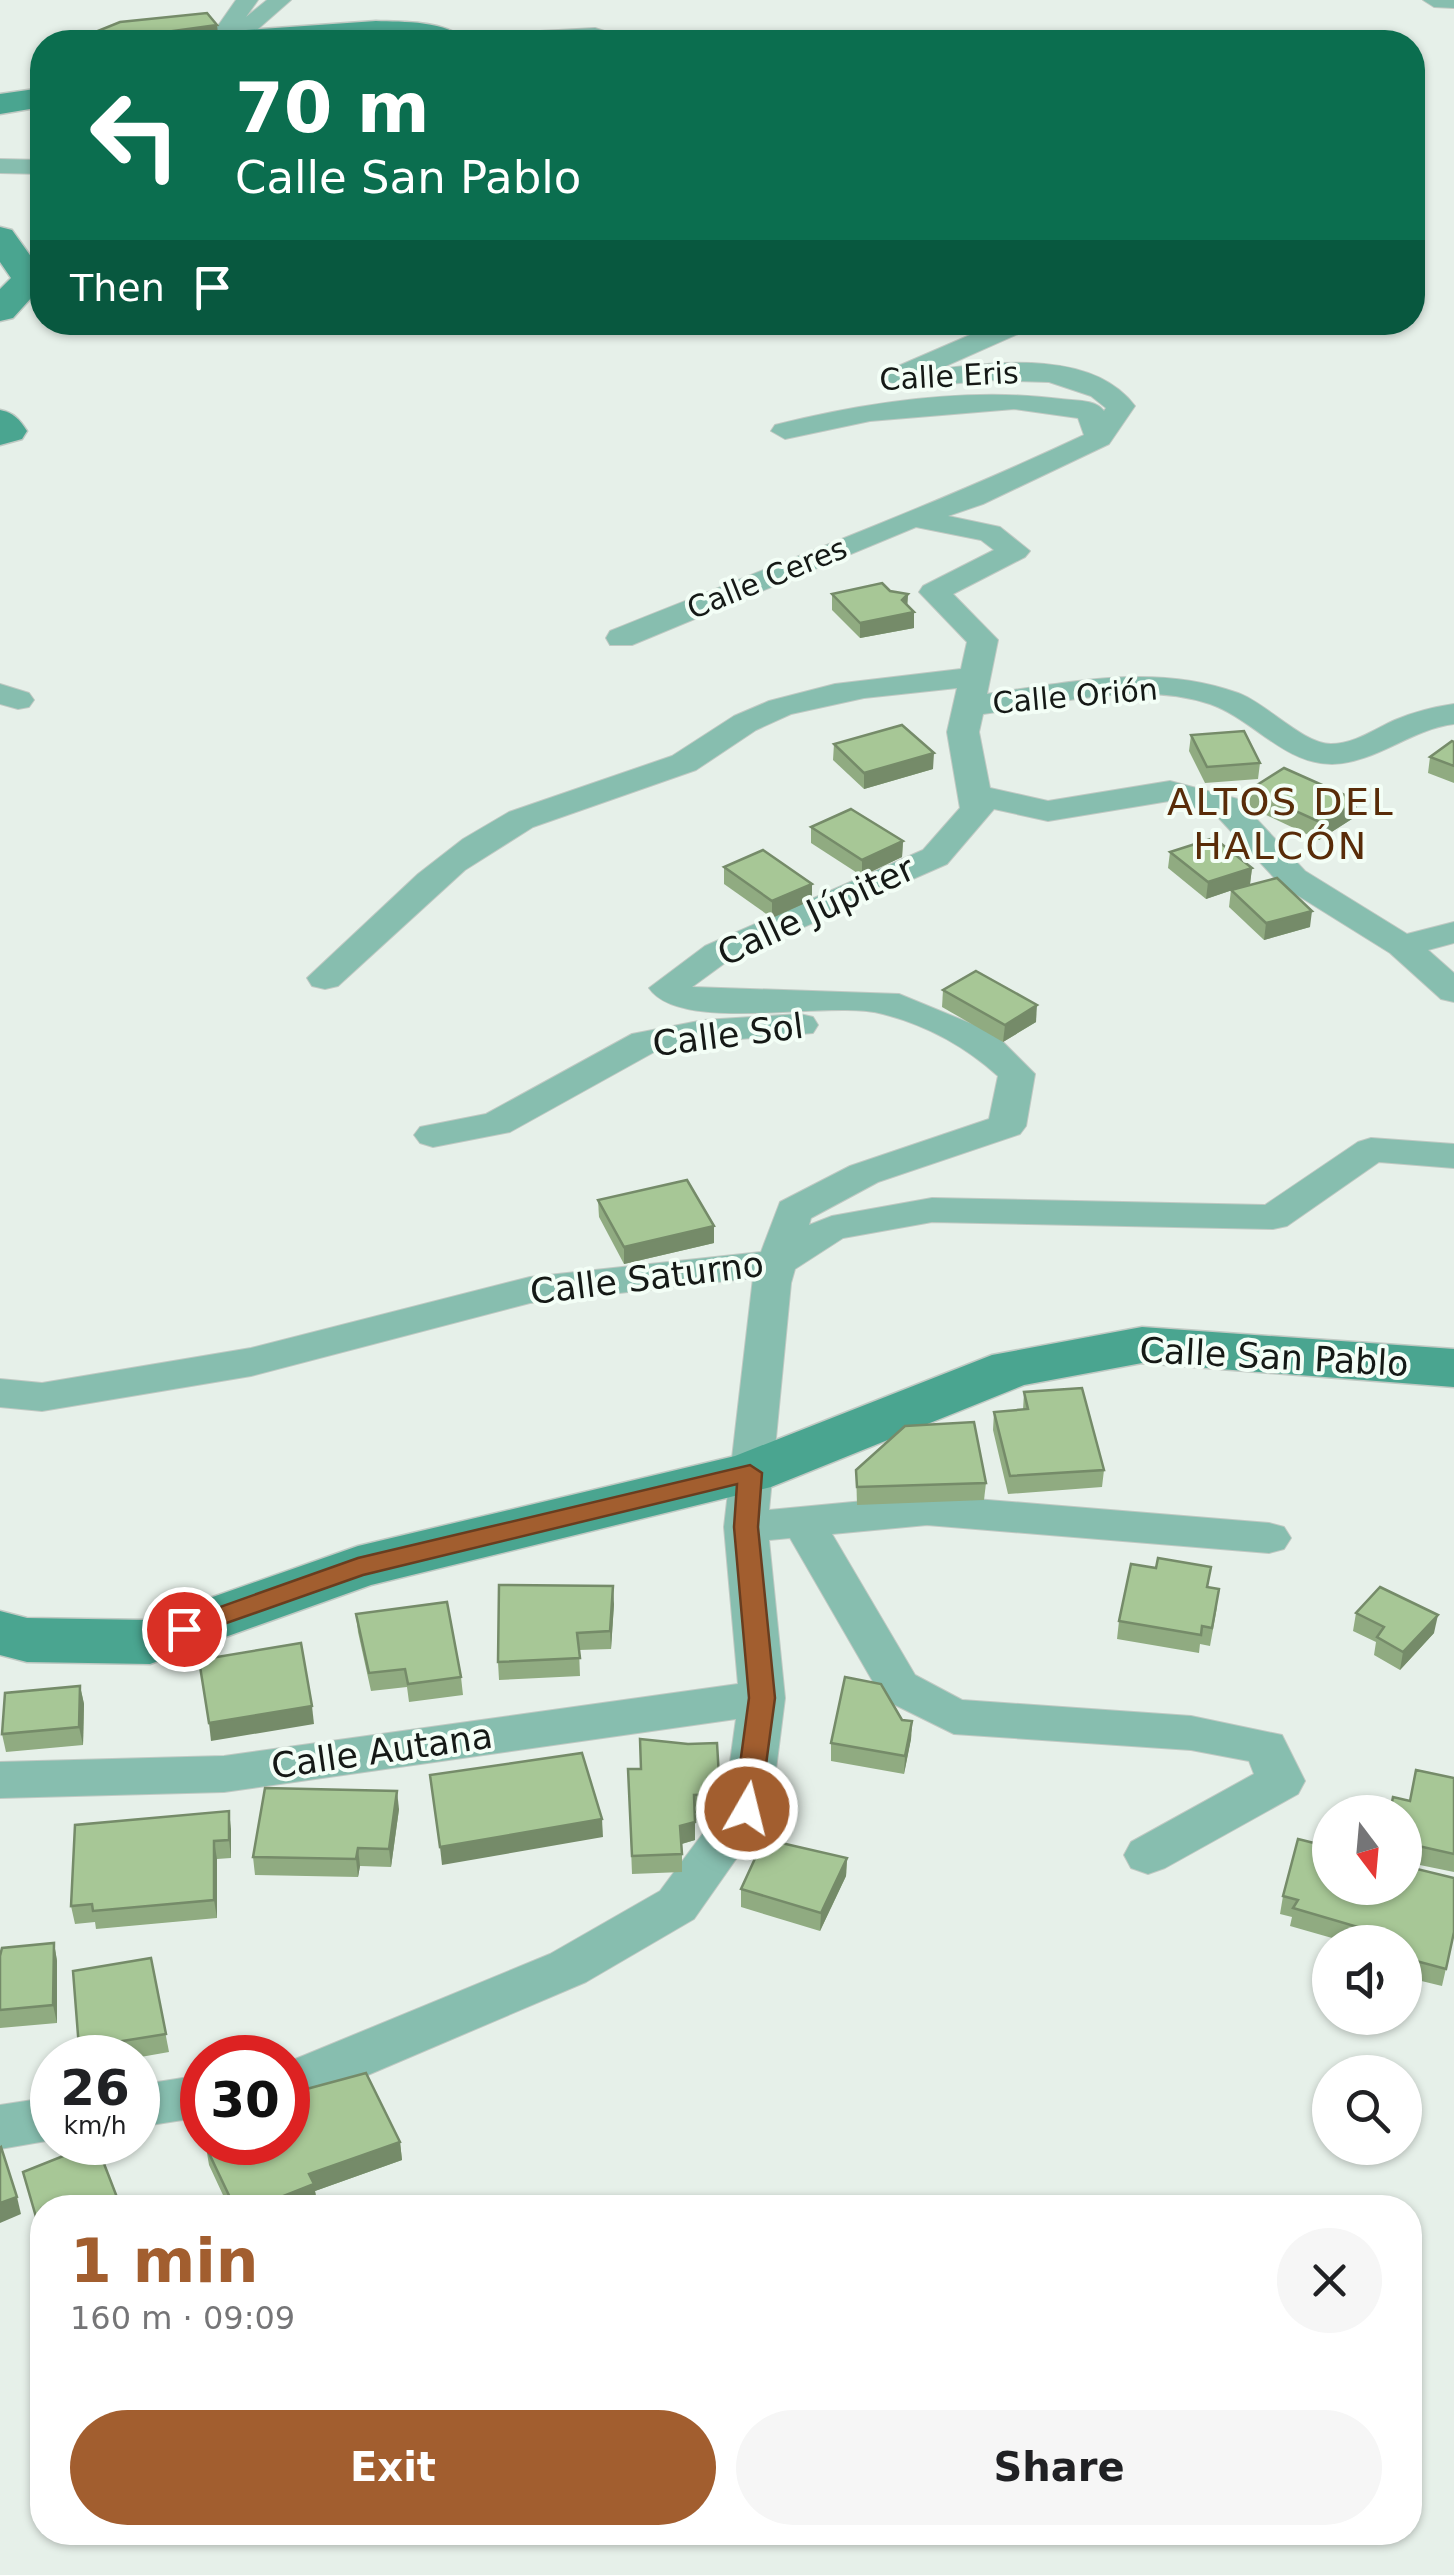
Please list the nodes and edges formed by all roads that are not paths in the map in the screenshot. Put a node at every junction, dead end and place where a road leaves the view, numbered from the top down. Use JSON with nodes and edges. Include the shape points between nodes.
{"nodes":[{"id":1,"x":247,"y":0,"type":"edge"},
{"id":2,"x":280,"y":0,"type":"edge"},
{"id":3,"x":1434,"y":0,"type":"edge"},
{"id":4,"x":1454,"y":1,"type":"edge"},
{"id":5,"x":226,"y":30,"type":"edge"},
{"id":6,"x":244,"y":30,"type":"edge"},
{"id":7,"x":30,"y":100,"type":"edge"},
{"id":8,"x":0,"y":104,"type":"edge"},
{"id":9,"x":0,"y":166,"type":"edge"},
{"id":10,"x":30,"y":167,"type":"edge"},
{"id":11,"x":0,"y":237,"type":"edge"},
{"id":12,"x":0,"y":310,"type":"edge"},
{"id":13,"x":994,"y":335,"type":"edge"},
{"id":14,"x":0,"y":421,"type":"edge"},
{"id":15,"x":785,"y":430,"type":"dead end"},
{"id":16,"x":0,"y":434,"type":"edge"},
{"id":17,"x":1098,"y":438,"type":"junction"},
{"id":18,"x":913,"y":518,"type":"junction"},
{"id":19,"x":621,"y":638,"type":"dead end"},
{"id":20,"x":974,"y":692,"type":"junction"},
{"id":21,"x":1454,"y":714,"type":"edge"},
{"id":22,"x":974,"y":795,"type":"junction"},
{"id":23,"x":1454,"y":932,"type":"edge"},
{"id":24,"x":1402,"y":946,"type":"junction"},
{"id":25,"x":325,"y":978,"type":"dead end"},
{"id":26,"x":1454,"y":990,"type":"edge"},
{"id":27,"x":923,"y":1017,"type":"junction"},
{"id":28,"x":433,"y":1135,"type":"dead end"},
{"id":29,"x":1454,"y":1156,"type":"edge"},
{"id":30,"x":778,"y":1262,"type":"junction"},
{"id":31,"x":1454,"y":1368,"type":"edge"},
{"id":32,"x":0,"y":1393,"type":"edge"},
{"id":33,"x":748,"y":1500,"type":"junction"},
{"id":34,"x":804,"y":1524,"type":"junction"},
{"id":35,"x":1270,"y":1538,"type":"dead end"},
{"id":36,"x":0,"y":1634,"type":"edge"},
{"id":37,"x":762,"y":1698,"type":"junction"},
{"id":38,"x":0,"y":1780,"type":"edge"},
{"id":39,"x":1148,"y":1855,"type":"dead end"},
{"id":40,"x":310,"y":2077,"type":"edge"},
{"id":41,"x":30,"y":2122,"type":"edge"},
{"id":42,"x":0,"y":2127,"type":"edge"}],
"edges":[{"from":1,"to":5,"type":"street"},
{"from":2,"to":6,"type":"street"},
{"from":3,"to":4,"type":"street"},
{"from":7,"to":8,"type":"street"},
{"from":9,"to":10,"type":"street"},
{"from":11,"to":12,"type":"street","via":[[30,279]]},
{"from":13,"to":17,"type":"street","via":[[899,376],[1000,368],[1106,390],[1121,406]]},
{"from":14,"to":16,"type":"street","via":[[8,431]]},
{"from":15,"to":17,"type":"street","name":"Calle Eris","via":[[870,412],[1014,401],[1090,411]]},
{"from":17,"to":18,"type":"street","via":[[974,498]]},
{"from":18,"to":19,"type":"street","name":"Calle Ceres"},
{"from":18,"to":20,"type":"street","via":[[990,534],[1015,551],[934,592],[983,640]]},
{"from":20,"to":21,"type":"street","name":"Calle Orión","via":[[1166,686],[1203,692],[1328,754],[1360,750],[1398,728]]},
{"from":20,"to":22,"type":"street","via":[[963,732]]},
{"from":20,"to":25,"type":"street","name":"Calle Orión","via":[[852,691],[791,704],[752,718],[689,761],[540,810],[496,832],[442,874]]},
{"from":22,"to":24,"type":"street","via":[[1048,810],[1170,792],[1226,806],[1293,878]]},
{"from":22,"to":27,"type":"street","name":"Calle Júpiter","via":[[977,809],[934,857],[717,952],[667,988],[688,1000],[886,1002]]},
{"from":23,"to":24,"type":"street"},
{"from":24,"to":26,"type":"street"},
{"from":27,"to":28,"type":"street","name":"Calle Sol","via":[[704,1031],[645,1042],[497,1124]]},
{"from":27,"to":30,"type":"street","name":"Calle Júpiter","via":[[981,1041],[1017,1074],[1007,1126],[864,1174],[794,1211]]},
{"from":29,"to":30,"type":"street","name":"Calle Saturno","via":[[1371,1150],[1273,1218],[932,1210],[832,1228]]},
{"from":30,"to":32,"type":"street","name":"Calle Saturno","via":[[530,1290],[251,1362],[42,1396]]},
{"from":30,"to":33,"type":"street","name":"Calle Júpiter"},
{"from":31,"to":33,"type":"street","name":"Calle San Pablo","via":[[1142,1345],[1012,1368]]},
{"from":33,"to":34,"type":"street"},
{"from":33,"to":36,"type":"street","name":"Calle San Pablo","via":[[358,1567],[150,1642]]},
{"from":33,"to":37,"type":"street","name":"Calle Júpiter"},
{"from":34,"to":35,"type":"street","via":[[927,1510]]},
{"from":34,"to":39,"type":"street","via":[[900,1687],[954,1717],[1191,1733],[1266,1747],[1281,1781]]},
{"from":37,"to":38,"type":"street","name":"Calle Autana","via":[[224,1774]]},
{"from":37,"to":40,"type":"street","name":"Calle Júpiter","via":[[747,1809],[677,1905],[568,1968]]},
{"from":41,"to":42,"type":"street"}]}
